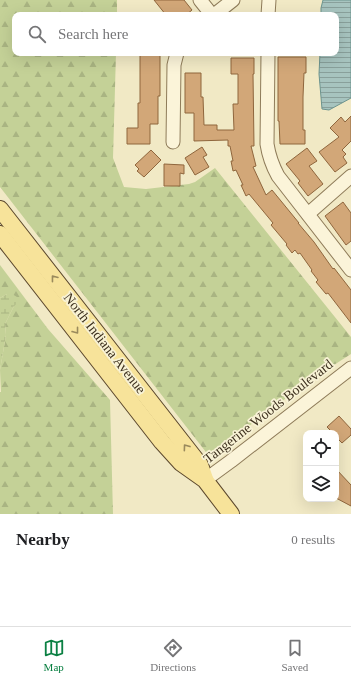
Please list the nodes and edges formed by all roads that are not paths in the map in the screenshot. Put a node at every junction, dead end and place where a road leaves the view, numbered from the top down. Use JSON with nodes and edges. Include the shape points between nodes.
{"nodes":[{"id":1,"x":200,"y":0,"type":"edge"},
{"id":2,"x":233,"y":0,"type":"edge"},
{"id":3,"x":269,"y":0,"type":"edge"},
{"id":4,"x":210,"y":12,"type":"edge"},
{"id":5,"x":217,"y":12,"type":"edge"},
{"id":6,"x":268,"y":12,"type":"edge"},
{"id":7,"x":176,"y":56,"type":"edge"},
{"id":8,"x":268,"y":56,"type":"edge"},
{"id":9,"x":173,"y":142,"type":"dead end"},
{"id":10,"x":351,"y":176,"type":"edge"},
{"id":11,"x":0,"y":209,"type":"edge"},
{"id":12,"x":308,"y":214,"type":"junction"},
{"id":13,"x":0,"y":234,"type":"edge"},
{"id":14,"x":351,"y":270,"type":"edge"},
{"id":15,"x":351,"y":368,"type":"edge"},
{"id":16,"x":205,"y":480,"type":"junction"},
{"id":17,"x":231,"y":514,"type":"edge"}],
"edges":[{"from":1,"to":4,"type":"street"},
{"from":2,"to":5,"type":"street"},
{"from":3,"to":6,"type":"street"},
{"from":7,"to":9,"type":"street"},
{"from":8,"to":12,"type":"street","via":[[269,158],[278,176]]},
{"from":10,"to":12,"type":"street"},
{"from":16,"to":11,"type":"main road","name":"North Indiana Avenue","one_way":true,"via":[[200,465]]},
{"from":12,"to":14,"type":"street"},
{"from":13,"to":16,"type":"main road","name":"North Indiana Avenue","one_way":true,"via":[[162,442],[181,463]]},
{"from":15,"to":16,"type":"street","name":"Tangerine Woods Boulevard"},
{"from":16,"to":17,"type":"main road","name":"North Indiana Avenue"}]}
